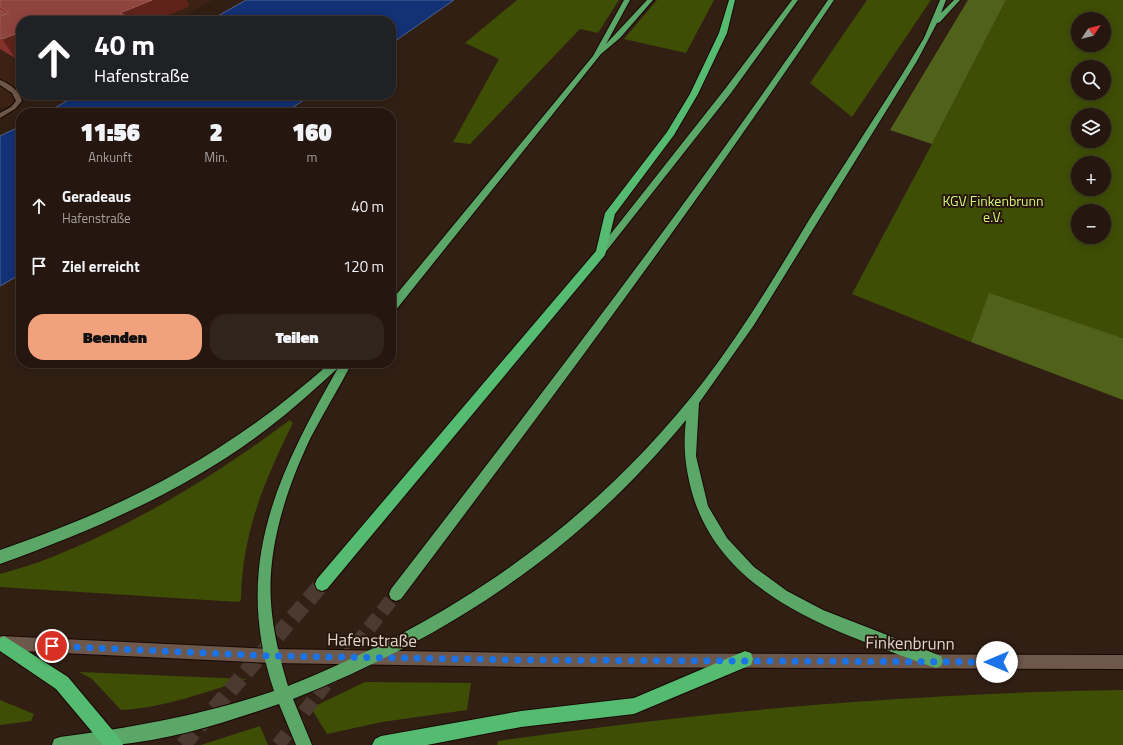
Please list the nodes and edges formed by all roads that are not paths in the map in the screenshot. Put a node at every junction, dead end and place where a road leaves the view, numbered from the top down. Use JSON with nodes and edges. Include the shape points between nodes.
{"nodes":[{"id":1,"x":627,"y":0,"type":"edge"},
{"id":2,"x":650,"y":0,"type":"edge"},
{"id":3,"x":732,"y":0,"type":"edge"},
{"id":4,"x":796,"y":0,"type":"edge"},
{"id":5,"x":831,"y":0,"type":"edge"},
{"id":6,"x":943,"y":0,"type":"edge"},
{"id":7,"x":957,"y":0,"type":"edge"},
{"id":8,"x":936,"y":23,"type":"junction"},
{"id":9,"x":600,"y":52,"type":"junction"},
{"id":10,"x":0,"y":82,"type":"edge"},
{"id":11,"x":16,"y":93,"type":"edge"},
{"id":12,"x":18,"y":100,"type":"edge"},
{"id":13,"x":0,"y":116,"type":"edge"},
{"id":14,"x":601,"y":252,"type":"junction"},
{"id":15,"x":396,"y":302,"type":"edge"},
{"id":16,"x":332,"y":368,"type":"edge"},
{"id":17,"x":344,"y":368,"type":"edge"},
{"id":18,"x":694,"y":401,"type":"junction"},
{"id":19,"x":0,"y":557,"type":"edge"},
{"id":20,"x":322,"y":584,"type":"tunnel mouth"},
{"id":21,"x":396,"y":594,"type":"tunnel mouth"},
{"id":22,"x":2,"y":643,"type":"edge"},
{"id":23,"x":272,"y":656,"type":"junction"},
{"id":24,"x":370,"y":658,"type":"junction"},
{"id":25,"x":745,"y":659,"type":"junction"},
{"id":26,"x":936,"y":661,"type":"junction"},
{"id":27,"x":1123,"y":662,"type":"edge"},
{"id":28,"x":284,"y":695,"type":"junction"},
{"id":29,"x":112,"y":742,"type":"edge"},
{"id":30,"x":60,"y":745,"type":"edge"},
{"id":31,"x":304,"y":745,"type":"edge"},
{"id":32,"x":381,"y":745,"type":"edge"}],
"edges":[{"from":1,"to":9,"type":"highway"},
{"from":2,"to":9,"type":"highway","via":[[618,37]]},
{"from":3,"to":14,"type":"highway","via":[[720,40],[694,94],[671,133],[610,213]]},
{"from":4,"to":14,"type":"highway","via":[[724,97]]},
{"from":5,"to":21,"type":"highway","via":[[765,99],[632,283]]},
{"from":6,"to":8,"type":"highway"},
{"from":7,"to":8,"type":"highway"},
{"from":8,"to":18,"type":"highway","via":[[756,313]]},
{"from":9,"to":15,"type":"highway"},
{"from":10,"to":11,"type":"main road","via":[[12,88]]},
{"from":12,"to":13,"type":"main road","via":[[13,108]]},
{"from":14,"to":20,"type":"highway"},
{"from":16,"to":19,"type":"highway","via":[[262,424],[192,472],[89,524]]},
{"from":17,"to":23,"type":"highway","via":[[301,447],[272,530],[264,582]]},
{"from":18,"to":24,"type":"highway","via":[[632,473],[553,545],[459,609]]},
{"from":18,"to":26,"type":"highway","via":[[690,463],[695,485],[704,513],[722,542],[746,571],[770,589],[815,615]]},
{"from":22,"to":23,"type":"main road","name":"Hafenstraße"},
{"from":22,"to":29,"type":"highway","via":[[62,683]]},
{"from":23,"to":24,"type":"main road","name":"Hafenstraße"},
{"from":23,"to":28,"type":"highway"},
{"from":24,"to":25,"type":"main road","name":"Hafenstraße"},
{"from":24,"to":28,"type":"highway"},
{"from":25,"to":26,"type":"main road","name":"Finkenbrunn"},
{"from":25,"to":32,"type":"highway","via":[[634,706],[521,719]]},
{"from":26,"to":27,"type":"main road","name":"Finkenbrunn"},
{"from":28,"to":29,"type":"highway","via":[[193,723]]},
{"from":28,"to":31,"type":"highway"},
{"from":29,"to":30,"type":"highway"}]}
